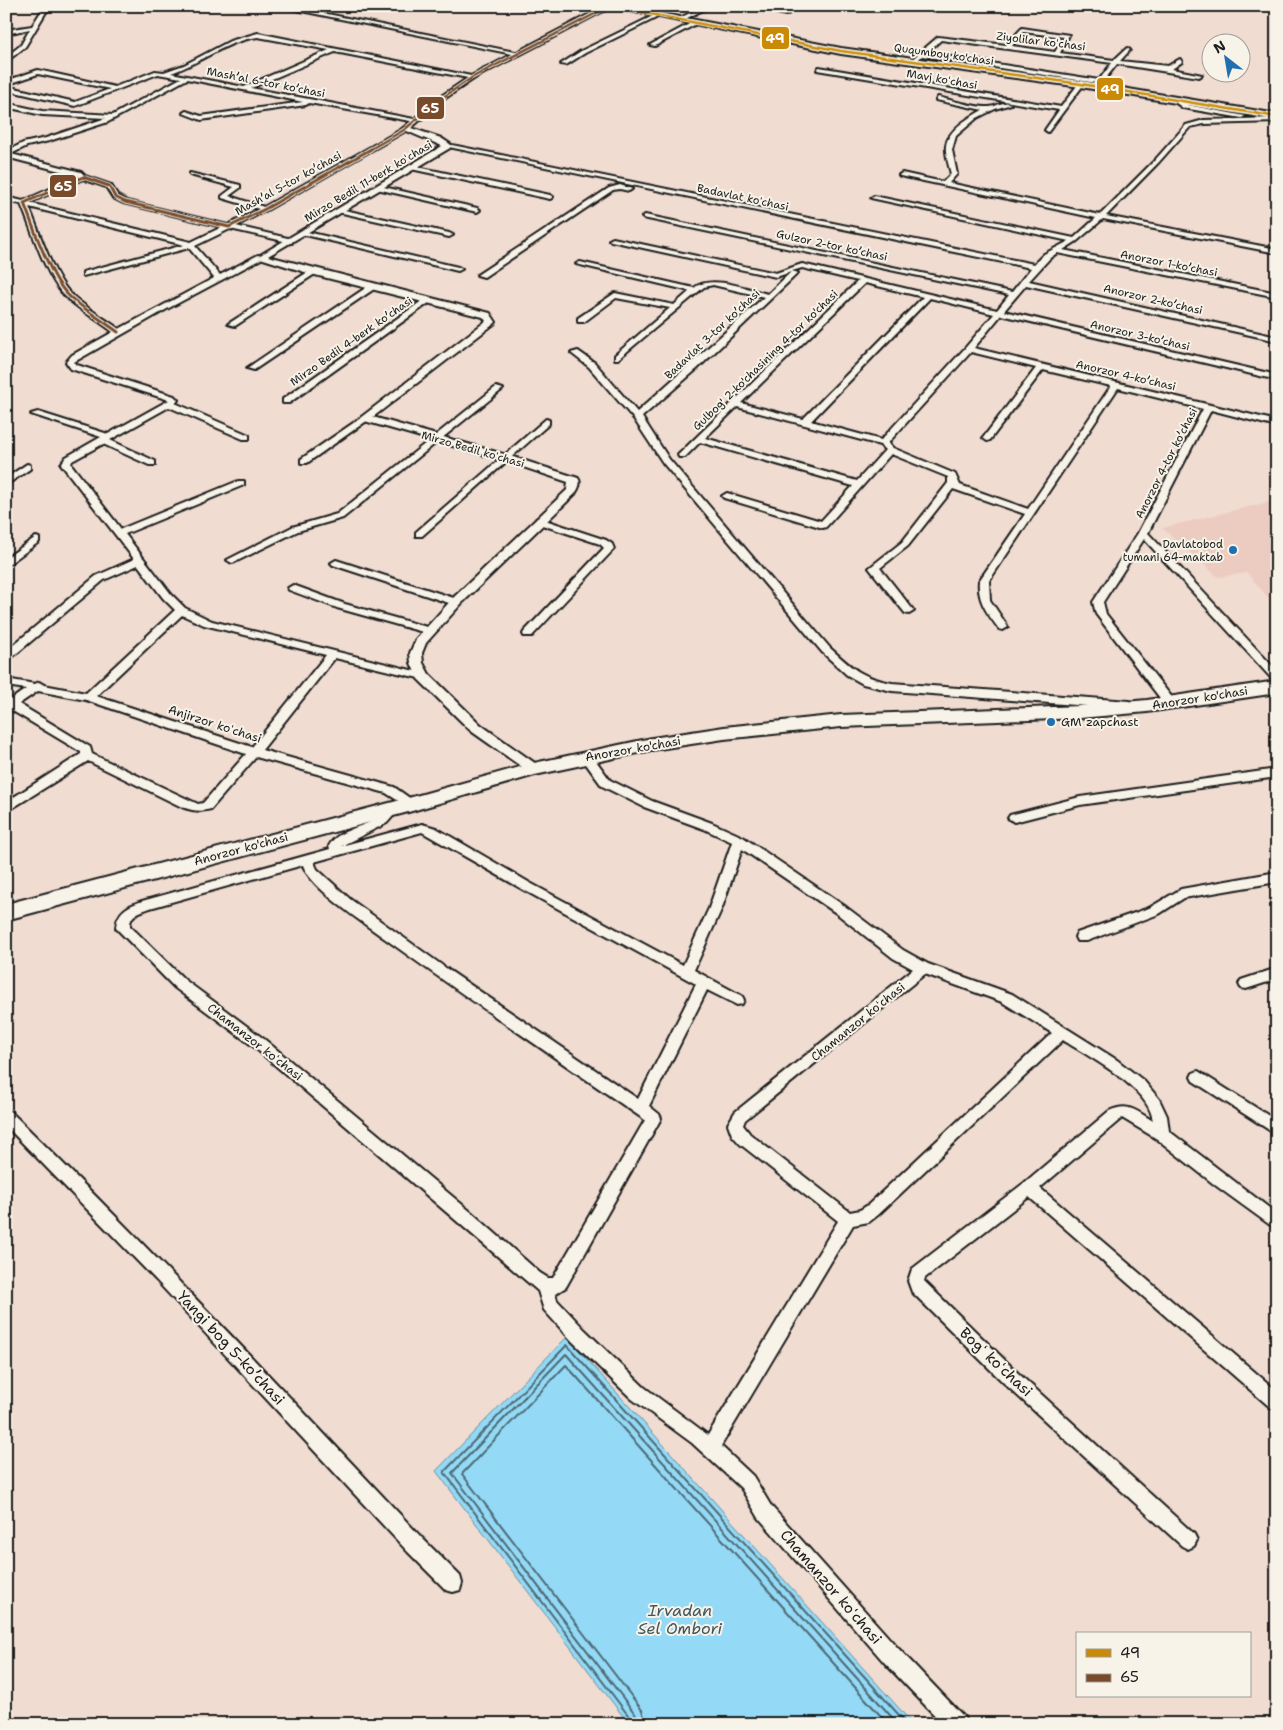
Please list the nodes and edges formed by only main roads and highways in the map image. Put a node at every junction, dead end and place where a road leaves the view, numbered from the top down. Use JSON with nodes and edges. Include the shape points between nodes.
{"nodes":[{"id":1,"x":610,"y":6,"type":"edge"},
{"id":2,"x":1274,"y":119,"type":"edge"},
{"id":3,"x":1277,"y":687,"type":"edge"},
{"id":4,"x":6,"y":912,"type":"edge"}],
"edges":[{"from":1,"to":2,"type":"main road","name":"Ququmboy ko'chasi","via":[[789,42],[1081,84],[1100,84]]},
{"from":3,"to":4,"type":"main road","name":"Anorzor ko'chasi","via":[[1080,712],[887,718],[688,738],[534,769]]}]}
